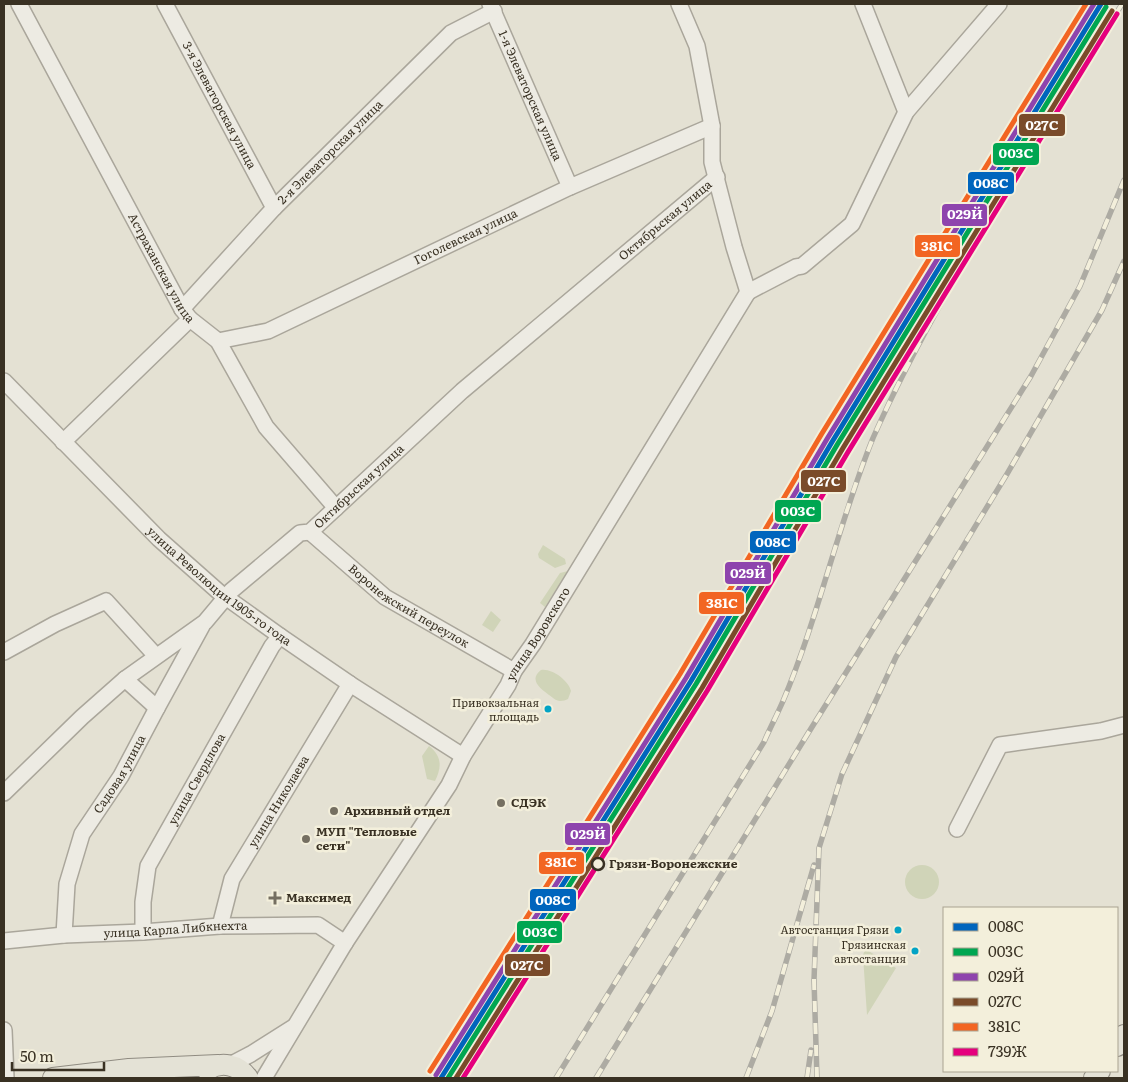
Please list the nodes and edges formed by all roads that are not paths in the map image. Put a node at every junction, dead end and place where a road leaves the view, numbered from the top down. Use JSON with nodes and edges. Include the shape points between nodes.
{"nodes":[{"id":1,"x":19,"y":4,"type":"edge"},
{"id":2,"x":165,"y":4,"type":"edge"},
{"id":3,"x":679,"y":4,"type":"edge"},
{"id":4,"x":864,"y":4,"type":"edge"},
{"id":5,"x":999,"y":4,"type":"edge"},
{"id":6,"x":492,"y":8,"type":"edge"},
{"id":7,"x":906,"y":112,"type":"junction"},
{"id":8,"x":712,"y":126,"type":"junction"},
{"id":9,"x":717,"y":177,"type":"junction"},
{"id":10,"x":570,"y":187,"type":"junction"},
{"id":11,"x":274,"y":208,"type":"junction"},
{"id":12,"x":748,"y":292,"type":"junction"},
{"id":13,"x":186,"y":314,"type":"junction"},
{"id":14,"x":218,"y":341,"type":"junction"},
{"id":15,"x":4,"y":381,"type":"edge"},
{"id":16,"x":62,"y":442,"type":"junction"},
{"id":17,"x":336,"y":508,"type":"junction"},
{"id":18,"x":310,"y":532,"type":"junction"},
{"id":19,"x":226,"y":597,"type":"junction"},
{"id":20,"x":205,"y":622,"type":"junction"},
{"id":21,"x":280,"y":636,"type":"junction"},
{"id":22,"x":4,"y":652,"type":"edge"},
{"id":23,"x":156,"y":656,"type":"junction"},
{"id":24,"x":514,"y":670,"type":"junction"},
{"id":25,"x":125,"y":679,"type":"junction"},
{"id":26,"x":350,"y":684,"type":"junction"},
{"id":27,"x":157,"y":708,"type":"junction"},
{"id":28,"x":1124,"y":725,"type":"edge"},
{"id":29,"x":463,"y":756,"type":"junction"},
{"id":30,"x":4,"y":793,"type":"edge"},
{"id":31,"x":957,"y":829,"type":"dead end"},
{"id":32,"x":220,"y":926,"type":"junction"},
{"id":33,"x":143,"y":932,"type":"junction"},
{"id":34,"x":64,"y":935,"type":"junction"},
{"id":35,"x":4,"y":942,"type":"edge"},
{"id":36,"x":345,"y":943,"type":"junction"},
{"id":37,"x":295,"y":1026,"type":"junction"},
{"id":38,"x":4,"y":1030,"type":"edge"},
{"id":39,"x":224,"y":1065,"type":"junction"},
{"id":40,"x":141,"y":1070,"type":"junction"},
{"id":41,"x":6,"y":1078,"type":"edge"},
{"id":42,"x":53,"y":1078,"type":"edge"},
{"id":43,"x":165,"y":1078,"type":"edge"},
{"id":44,"x":198,"y":1078,"type":"edge"},
{"id":45,"x":248,"y":1078,"type":"edge"},
{"id":46,"x":264,"y":1078,"type":"edge"}],
"edges":[{"from":1,"to":13,"type":"street","name":"Астраханская улица"},
{"from":2,"to":11,"type":"street","name":"3-я Элеваторская улица"},
{"from":3,"to":8,"type":"street","via":[[697,46]]},
{"from":4,"to":7,"type":"street"},
{"from":5,"to":7,"type":"street"},
{"from":6,"to":10,"type":"street","name":"1-я Элеваторская улица"},
{"from":6,"to":11,"type":"street","name":"2-я Элеваторская улица","via":[[451,33]]},
{"from":7,"to":12,"type":"street","via":[[852,224],[802,266]]},
{"from":8,"to":9,"type":"street","via":[[712,162]]},
{"from":8,"to":10,"type":"street","name":"Гоголевская улица"},
{"from":9,"to":12,"type":"street"},
{"from":9,"to":17,"type":"street","name":"Октябрьская улица","via":[[462,391]]},
{"from":10,"to":14,"type":"street","name":"Гоголевская улица","via":[[268,331]]},
{"from":11,"to":13,"type":"street","name":"2-я Элеваторская улица"},
{"from":12,"to":24,"type":"street","name":"улица Воровского"},
{"from":13,"to":14,"type":"street","name":"Астраханская улица"},
{"from":13,"to":16,"type":"street","name":"2-я Элеваторская улица"},
{"from":14,"to":17,"type":"street","name":"Астраханская улица","via":[[266,427]]},
{"from":15,"to":16,"type":"street","name":"улица Революции 1905-го года"},
{"from":16,"to":19,"type":"street","name":"улица Революции 1905-го года","via":[[159,539]]},
{"from":17,"to":18,"type":"street","name":"Октябрьская улица"},
{"from":18,"to":19,"type":"street","name":"Октябрьская улица","via":[[300,533]]},
{"from":18,"to":24,"type":"street","name":"Воронежский переулок","via":[[385,597]]},
{"from":19,"to":20,"type":"street","name":"Октябрьская улица"},
{"from":19,"to":21,"type":"street","name":"улица Революции 1905-го года"},
{"from":20,"to":23,"type":"street","name":"Октябрьская улица"},
{"from":20,"to":27,"type":"street","name":"Садовая улица"},
{"from":21,"to":26,"type":"street","name":"улица Революции 1905-го года"},
{"from":21,"to":33,"type":"street","name":"улица Свердлова","via":[[148,866]]},
{"from":22,"to":23,"type":"street","via":[[106,601]]},
{"from":23,"to":25,"type":"street","name":"Октябрьская улица"},
{"from":24,"to":29,"type":"street","name":"улица Воровского"},
{"from":25,"to":27,"type":"street"},
{"from":25,"to":30,"type":"street","name":"Октябрьская улица"},
{"from":26,"to":29,"type":"street","name":"улица Революции 1905-го года"},
{"from":26,"to":32,"type":"street","name":"улица Николаева","via":[[232,879]]},
{"from":27,"to":34,"type":"street","name":"Садовая улица","via":[[121,776],[82,834],[67,884]]},
{"from":28,"to":31,"type":"street","via":[[1000,746]]},
{"from":29,"to":36,"type":"street","name":"улица Воровского","via":[[449,785]]},
{"from":32,"to":33,"type":"street","name":"улица Карла Либкнехта"},
{"from":32,"to":36,"type":"street","name":"улица Карла Либкнехта","via":[[318,926]]},
{"from":33,"to":34,"type":"street","name":"улица Карла Либкнехта"},
{"from":34,"to":35,"type":"street","name":"улица Карла Либкнехта"},
{"from":36,"to":37,"type":"street","name":"улица Воровского"},
{"from":37,"to":39,"type":"street","name":"улица Воровского","via":[[251,1054]]},
{"from":37,"to":46,"type":"street","name":"улица Воровского"},
{"from":38,"to":41,"type":"street"},
{"from":39,"to":40,"type":"main road"},
{"from":39,"to":44,"type":"main road","via":[[204,1072]]},
{"from":39,"to":45,"type":"main road","via":[[238,1068]]},
{"from":40,"to":42,"type":"main road"},
{"from":40,"to":43,"type":"main road"}]}
